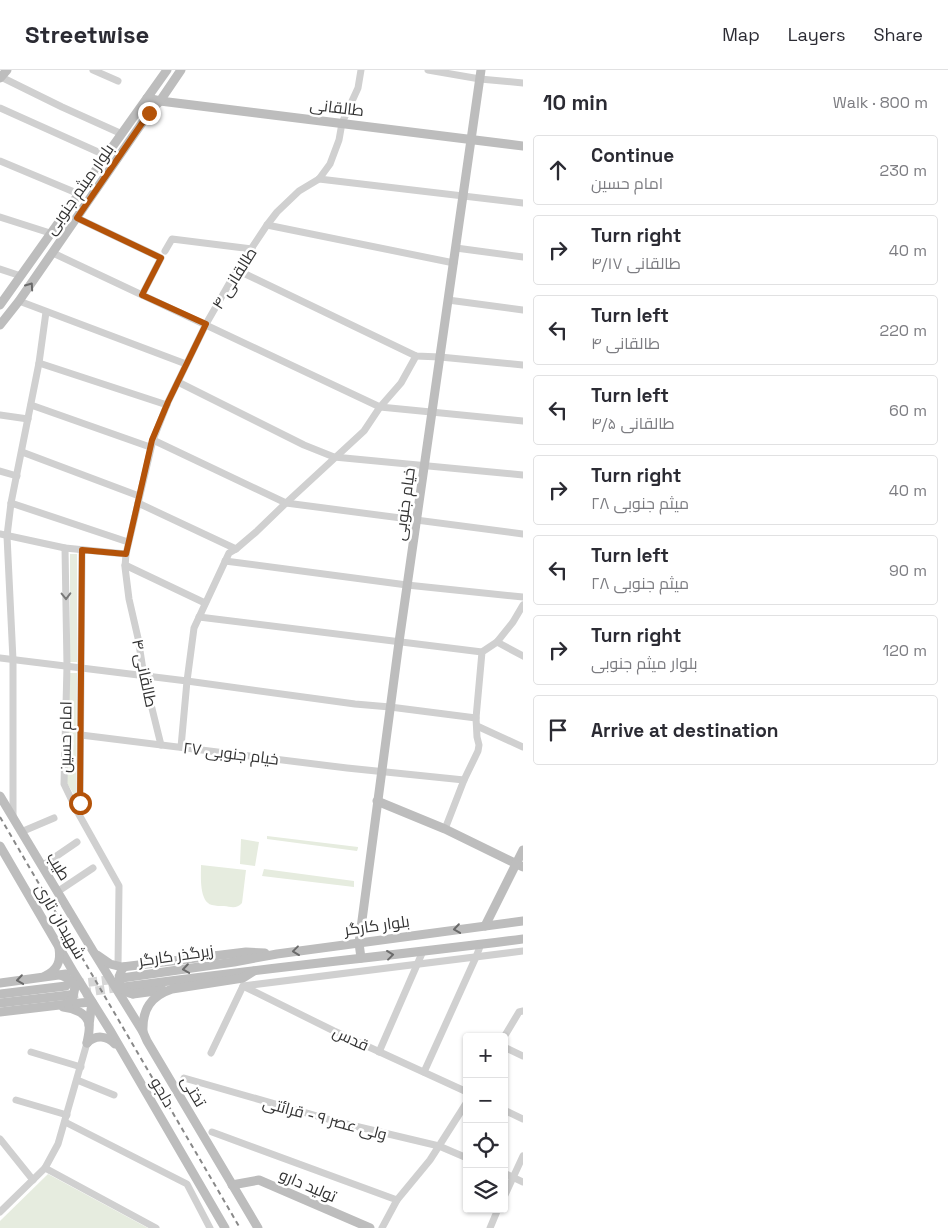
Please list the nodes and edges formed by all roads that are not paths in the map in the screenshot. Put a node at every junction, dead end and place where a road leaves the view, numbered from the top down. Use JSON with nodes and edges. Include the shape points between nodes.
{"nodes":[{"id":1,"x":7,"y":70,"type":"edge"},
{"id":2,"x":93,"y":70,"type":"edge"},
{"id":3,"x":167,"y":70,"type":"edge"},
{"id":4,"x":181,"y":70,"type":"edge"},
{"id":5,"x":361,"y":70,"type":"edge"},
{"id":6,"x":428,"y":70,"type":"edge"},
{"id":7,"x":480,"y":74,"type":"edge"},
{"id":8,"x":0,"y":78,"type":"edge"},
{"id":9,"x":118,"y":81,"type":"dead end"},
{"id":10,"x":523,"y":83,"type":"edge"},
{"id":11,"x":157,"y":84,"type":"junction"},
{"id":12,"x":166,"y":92,"type":"junction"},
{"id":13,"x":147,"y":98,"type":"junction"},
{"id":14,"x":160,"y":101,"type":"junction"},
{"id":15,"x":141,"y":106,"type":"junction"},
{"id":16,"x":0,"y":108,"type":"edge"},
{"id":17,"x":149,"y":113,"type":"junction"},
{"id":18,"x":342,"y":123,"type":"junction"},
{"id":19,"x":122,"y":134,"type":"junction"},
{"id":20,"x":471,"y":139,"type":"junction"},
{"id":21,"x":523,"y":146,"type":"edge"},
{"id":22,"x":107,"y":156,"type":"junction"},
{"id":23,"x":0,"y":161,"type":"edge"},
{"id":24,"x":319,"y":179,"type":"junction"},
{"id":25,"x":79,"y":194,"type":"junction"},
{"id":26,"x":463,"y":195,"type":"junction"},
{"id":27,"x":523,"y":203,"type":"edge"},
{"id":28,"x":0,"y":217,"type":"edge"},
{"id":29,"x":77,"y":218,"type":"junction"},
{"id":30,"x":267,"y":225,"type":"junction"},
{"id":31,"x":50,"y":233,"type":"junction"},
{"id":32,"x":456,"y":248,"type":"junction"},
{"id":33,"x":252,"y":249,"type":"junction"},
{"id":34,"x":165,"y":251,"type":"dead end"},
{"id":35,"x":53,"y":253,"type":"junction"},
{"id":36,"x":523,"y":257,"type":"edge"},
{"id":37,"x":454,"y":263,"type":"junction"},
{"id":38,"x":0,"y":269,"type":"edge"},
{"id":39,"x":237,"y":270,"type":"junction"},
{"id":40,"x":21,"y":276,"type":"junction"},
{"id":41,"x":142,"y":295,"type":"junction"},
{"id":42,"x":448,"y":300,"type":"junction"},
{"id":43,"x":19,"y":301,"type":"junction"},
{"id":44,"x":0,"y":306,"type":"edge"},
{"id":45,"x":523,"y":310,"type":"edge"},
{"id":46,"x":46,"y":312,"type":"junction"},
{"id":47,"x":206,"y":324,"type":"junction"},
{"id":48,"x":0,"y":325,"type":"edge"},
{"id":49,"x":416,"y":356,"type":"junction"},
{"id":50,"x":440,"y":357,"type":"junction"},
{"id":51,"x":40,"y":363,"type":"junction"},
{"id":52,"x":186,"y":364,"type":"junction"},
{"id":53,"x":523,"y":365,"type":"edge"},
{"id":54,"x":178,"y":382,"type":"junction"},
{"id":55,"x":31,"y":404,"type":"junction"},
{"id":56,"x":167,"y":405,"type":"junction"},
{"id":57,"x":380,"y":407,"type":"junction"},
{"id":58,"x":432,"y":412,"type":"junction"},
{"id":59,"x":0,"y":415,"type":"edge"},
{"id":60,"x":28,"y":419,"type":"junction"},
{"id":61,"x":523,"y":421,"type":"edge"},
{"id":62,"x":151,"y":443,"type":"junction"},
{"id":63,"x":22,"y":452,"type":"junction"},
{"id":64,"x":334,"y":458,"type":"junction"},
{"id":65,"x":425,"y":466,"type":"junction"},
{"id":66,"x":0,"y":472,"type":"edge"},
{"id":67,"x":523,"y":475,"type":"edge"},
{"id":68,"x":16,"y":476,"type":"junction"},
{"id":69,"x":138,"y":499,"type":"junction"},
{"id":70,"x":11,"y":503,"type":"junction"},
{"id":71,"x":286,"y":503,"type":"junction"},
{"id":72,"x":417,"y":520,"type":"junction"},
{"id":73,"x":523,"y":534,"type":"edge"},
{"id":74,"x":4,"y":535,"type":"edge"},
{"id":75,"x":128,"y":542,"type":"junction"},
{"id":76,"x":65,"y":548,"type":"junction"},
{"id":77,"x":236,"y":549,"type":"junction"},
{"id":78,"x":82,"y":550,"type":"junction"},
{"id":79,"x":126,"y":554,"type":"junction"},
{"id":80,"x":225,"y":561,"type":"junction"},
{"id":81,"x":125,"y":565,"type":"junction"},
{"id":82,"x":407,"y":585,"type":"junction"},
{"id":83,"x":523,"y":597,"type":"edge"},
{"id":84,"x":205,"y":604,"type":"junction"},
{"id":85,"x":523,"y":605,"type":"edge"},
{"id":86,"x":199,"y":618,"type":"junction"},
{"id":87,"x":399,"y":642,"type":"junction"},
{"id":88,"x":497,"y":642,"type":"junction"},
{"id":89,"x":482,"y":652,"type":"junction"},
{"id":90,"x":523,"y":656,"type":"edge"},
{"id":91,"x":0,"y":658,"type":"edge"},
{"id":92,"x":12,"y":660,"type":"junction"},
{"id":93,"x":67,"y":666,"type":"junction"},
{"id":94,"x":82,"y":668,"type":"junction"},
{"id":95,"x":144,"y":676,"type":"junction"},
{"id":96,"x":187,"y":681,"type":"junction"},
{"id":97,"x":390,"y":706,"type":"junction"},
{"id":98,"x":476,"y":722,"type":"junction"},
{"id":99,"x":81,"y":735,"type":"junction"},
{"id":100,"x":161,"y":745,"type":"junction"},
{"id":101,"x":181,"y":747,"type":"junction"},
{"id":102,"x":523,"y":747,"type":"edge"},
{"id":103,"x":381,"y":771,"type":"junction"},
{"id":104,"x":464,"y":780,"type":"junction"},
{"id":105,"x":0,"y":796,"type":"edge"},
{"id":106,"x":377,"y":801,"type":"junction"},
{"id":107,"x":77,"y":811,"type":"junction"},
{"id":108,"x":54,"y":818,"type":"dead end"},
{"id":109,"x":13,"y":819,"type":"junction"},
{"id":110,"x":445,"y":829,"type":"junction"},
{"id":111,"x":21,"y":832,"type":"junction"},
{"id":112,"x":77,"y":842,"type":"dead end"},
{"id":113,"x":0,"y":846,"type":"edge"},
{"id":114,"x":523,"y":850,"type":"edge"},
{"id":115,"x":520,"y":865,"type":"edge"},
{"id":116,"x":42,"y":866,"type":"junction"},
{"id":117,"x":93,"y":868,"type":"dead end"},
{"id":118,"x":57,"y":892,"type":"junction"},
{"id":119,"x":523,"y":921,"type":"edge"},
{"id":120,"x":485,"y":926,"type":"junction"},
{"id":121,"x":523,"y":939,"type":"edge"},
{"id":122,"x":359,"y":943,"type":"junction"},
{"id":123,"x":481,"y":944,"type":"junction"},
{"id":124,"x":59,"y":948,"type":"junction"},
{"id":125,"x":423,"y":951,"type":"junction"},
{"id":126,"x":523,"y":951,"type":"edge"},
{"id":127,"x":93,"y":952,"type":"junction"},
{"id":128,"x":278,"y":954,"type":"junction"},
{"id":129,"x":476,"y":957,"type":"junction"},
{"id":130,"x":361,"y":958,"type":"junction"},
{"id":131,"x":234,"y":962,"type":"joint"},
{"id":132,"x":418,"y":964,"type":"junction"},
{"id":133,"x":121,"y":966,"type":"junction"},
{"id":134,"x":104,"y":970,"type":"joint"},
{"id":135,"x":74,"y":973,"type":"junction"},
{"id":136,"x":60,"y":975,"type":"junction"},
{"id":137,"x":42,"y":977,"type":"junction"},
{"id":138,"x":241,"y":979,"type":"junction"},
{"id":139,"x":0,"y":983,"type":"edge"},
{"id":140,"x":66,"y":986,"type":"tunnel mouth"},
{"id":141,"x":172,"y":989,"type":"junction"},
{"id":142,"x":0,"y":994,"type":"edge"},
{"id":143,"x":68,"y":999,"type":"junction"},
{"id":144,"x":92,"y":1002,"type":"junction"},
{"id":145,"x":0,"y":1003,"type":"edge"},
{"id":146,"x":52,"y":1005,"type":"junction"},
{"id":147,"x":521,"y":1011,"type":"edge"},
{"id":148,"x":0,"y":1012,"type":"edge"},
{"id":149,"x":89,"y":1025,"type":"junction"},
{"id":150,"x":143,"y":1032,"type":"junction"},
{"id":151,"x":507,"y":1033,"type":"edge"},
{"id":152,"x":87,"y":1043,"type":"junction"},
{"id":153,"x":508,"y":1049,"type":"edge"},
{"id":154,"x":31,"y":1052,"type":"dead end"},
{"id":155,"x":379,"y":1052,"type":"junction"},
{"id":156,"x":123,"y":1053,"type":"junction"},
{"id":157,"x":211,"y":1053,"type":"dead end"},
{"id":158,"x":523,"y":1056,"type":"edge"},
{"id":159,"x":81,"y":1067,"type":"junction"},
{"id":160,"x":424,"y":1072,"type":"junction"},
{"id":161,"x":184,"y":1078,"type":"dead end"},
{"id":162,"x":77,"y":1080,"type":"junction"},
{"id":163,"x":463,"y":1090,"type":"edge"},
{"id":164,"x":114,"y":1095,"type":"dead end"},
{"id":165,"x":16,"y":1100,"type":"dead end"},
{"id":166,"x":463,"y":1109,"type":"edge"},
{"id":167,"x":508,"y":1112,"type":"edge"},
{"id":168,"x":66,"y":1118,"type":"junction"},
{"id":169,"x":523,"y":1119,"type":"edge"},
{"id":170,"x":212,"y":1132,"type":"dead end"},
{"id":171,"x":0,"y":1139,"type":"edge"},
{"id":172,"x":440,"y":1146,"type":"junction"},
{"id":173,"x":463,"y":1156,"type":"edge"},
{"id":174,"x":523,"y":1156,"type":"edge"},
{"id":175,"x":45,"y":1168,"type":"junction"},
{"id":176,"x":508,"y":1175,"type":"edge"},
{"id":177,"x":514,"y":1177,"type":"junction"},
{"id":178,"x":33,"y":1180,"type":"junction"},
{"id":179,"x":523,"y":1182,"type":"edge"},
{"id":180,"x":232,"y":1185,"type":"junction"},
{"id":181,"x":508,"y":1189,"type":"edge"},
{"id":182,"x":397,"y":1200,"type":"junction"},
{"id":183,"x":0,"y":1212,"type":"edge"},
{"id":184,"x":496,"y":1213,"type":"edge"},
{"id":185,"x":156,"y":1228,"type":"edge"},
{"id":186,"x":210,"y":1228,"type":"edge"},
{"id":187,"x":225,"y":1228,"type":"edge"},
{"id":188,"x":258,"y":1228,"type":"edge"},
{"id":189,"x":370,"y":1228,"type":"edge"},
{"id":190,"x":382,"y":1228,"type":"edge"},
{"id":191,"x":490,"y":1228,"type":"edge"}],
"edges":[{"from":1,"to":8,"type":"street"},
{"from":2,"to":9,"type":"street"},
{"from":3,"to":11,"type":"street","name":"بلوار میثم جنوبی"},
{"from":4,"to":12,"type":"street","name":"بلوار میثم جنوبی"},
{"from":5,"to":18,"type":"street","name":"طالقانی ۴","via":[[358,88]]},
{"from":6,"to":7,"type":"street"},
{"from":7,"to":10,"type":"street"},
{"from":7,"to":20,"type":"street","name":"خیام جنوبی"},
{"from":8,"to":19,"type":"street"},
{"from":11,"to":12,"type":"street","via":[[158,91]]},
{"from":11,"to":13,"type":"street","name":"بلوار میثم جنوبی"},
{"from":12,"to":14,"type":"street","name":"بلوار میثم جنوبی"},
{"from":13,"to":14,"type":"street","name":"طالقانی"},
{"from":13,"to":15,"type":"street","name":"بلوار میثم جنوبی"},
{"from":14,"to":17,"type":"street","name":"بلوار میثم جنوبی"},
{"from":14,"to":18,"type":"street","name":"طالقانی"},
{"from":15,"to":17,"type":"street","via":[[147,104]]},
{"from":15,"to":19,"type":"street","name":"بلوار میثم جنوبی"},
{"from":16,"to":22,"type":"street"},
{"from":17,"to":29,"type":"street","name":"بلوار میثم جنوبی"},
{"from":18,"to":20,"type":"street","name":"طالقانی"},
{"from":18,"to":24,"type":"street","name":"طالقانی ۴","via":[[330,164]]},
{"from":19,"to":22,"type":"street","name":"بلوار میثم جنوبی"},
{"from":20,"to":21,"type":"street","name":"طالقانی"},
{"from":20,"to":26,"type":"street","name":"خیام جنوبی"},
{"from":22,"to":25,"type":"street","name":"بلوار میثم جنوبی"},
{"from":23,"to":25,"type":"street"},
{"from":24,"to":26,"type":"street"},
{"from":24,"to":30,"type":"street","name":"طالقانی ۴","via":[[299,191]]},
{"from":25,"to":31,"type":"street","name":"بلوار میثم جنوبی"},
{"from":26,"to":27,"type":"street"},
{"from":26,"to":32,"type":"street","name":"خیام جنوبی"},
{"from":28,"to":31,"type":"street"},
{"from":29,"to":35,"type":"street","name":"بلوار میثم جنوبی"},
{"from":29,"to":41,"type":"street","via":[[161,258]]},
{"from":30,"to":33,"type":"street","name":"طالقانی ۴"},
{"from":30,"to":37,"type":"street"},
{"from":31,"to":40,"type":"street","name":"بلوار میثم جنوبی"},
{"from":32,"to":36,"type":"street"},
{"from":32,"to":37,"type":"street","name":"خیام جنوبی"},
{"from":33,"to":34,"type":"street","via":[[172,239]]},
{"from":33,"to":39,"type":"street","name":"طالقانی ۴"},
{"from":35,"to":41,"type":"street"},
{"from":43,"to":35,"type":"street","name":"بلوار میثم جنوبی","one_way":true},
{"from":37,"to":42,"type":"street","name":"خیام جنوبی"},
{"from":38,"to":40,"type":"street"},
{"from":39,"to":47,"type":"street","name":"طالقانی ۴"},
{"from":39,"to":49,"type":"street"},
{"from":40,"to":44,"type":"street","name":"بلوار میثم جنوبی"},
{"from":41,"to":47,"type":"street"},
{"from":42,"to":45,"type":"street"},
{"from":42,"to":50,"type":"street","name":"خیام جنوبی"},
{"from":43,"to":46,"type":"street"},
{"from":43,"to":48,"type":"street","name":"بلوار میثم جنوبی"},
{"from":46,"to":51,"type":"street"},
{"from":46,"to":52,"type":"street"},
{"from":47,"to":52,"type":"street","name":"طالقانی ۴"},
{"from":47,"to":57,"type":"street"},
{"from":49,"to":50,"type":"street"},
{"from":49,"to":57,"type":"street","via":[[401,383]]},
{"from":50,"to":53,"type":"street"},
{"from":50,"to":58,"type":"street","name":"خیام جنوبی"},
{"from":51,"to":55,"type":"street"},
{"from":51,"to":56,"type":"street"},
{"from":52,"to":54,"type":"street","name":"طالقانی ۴"},
{"from":54,"to":56,"type":"street","name":"طالقانی ۴"},
{"from":54,"to":64,"type":"street"},
{"from":55,"to":60,"type":"street"},
{"from":55,"to":62,"type":"street"},
{"from":56,"to":62,"type":"street","name":"طالقانی ۴"},
{"from":57,"to":58,"type":"street"},
{"from":57,"to":64,"type":"street","via":[[364,432]]},
{"from":58,"to":61,"type":"street"},
{"from":58,"to":65,"type":"street","name":"خیام جنوبی"},
{"from":59,"to":60,"type":"street"},
{"from":60,"to":63,"type":"street"},
{"from":62,"to":69,"type":"street","name":"طالقانی ۴"},
{"from":62,"to":71,"type":"street"},
{"from":63,"to":68,"type":"street"},
{"from":63,"to":69,"type":"street"},
{"from":64,"to":65,"type":"street"},
{"from":64,"to":71,"type":"street"},
{"from":65,"to":67,"type":"street"},
{"from":65,"to":72,"type":"street","name":"خیام جنوبی"},
{"from":66,"to":68,"type":"street"},
{"from":68,"to":70,"type":"street"},
{"from":69,"to":75,"type":"street","name":"طالقانی ۴"},
{"from":69,"to":77,"type":"street"},
{"from":70,"to":74,"type":"street"},
{"from":70,"to":75,"type":"street"},
{"from":71,"to":72,"type":"street"},
{"from":71,"to":77,"type":"street"},
{"from":72,"to":73,"type":"street"},
{"from":72,"to":82,"type":"street","name":"خیام جنوبی"},
{"from":74,"to":76,"type":"street"},
{"from":74,"to":92,"type":"street"},
{"from":75,"to":79,"type":"street","name":"طالقانی ۴"},
{"from":76,"to":78,"type":"street"},
{"from":76,"to":93,"type":"street","name":"امام حسین","one_way":true},
{"from":77,"to":80,"type":"street"},
{"from":78,"to":79,"type":"street"},
{"from":78,"to":94,"type":"street","name":"امام حسین"},
{"from":79,"to":81,"type":"street","name":"طالقانی ۴"},
{"from":80,"to":82,"type":"street"},
{"from":80,"to":84,"type":"street"},
{"from":81,"to":84,"type":"street"},
{"from":81,"to":95,"type":"street","name":"طالقانی ۴"},
{"from":82,"to":83,"type":"street"},
{"from":82,"to":87,"type":"street","name":"خیام جنوبی"},
{"from":84,"to":86,"type":"street"},
{"from":85,"to":88,"type":"street"},
{"from":86,"to":87,"type":"street"},
{"from":86,"to":96,"type":"street","via":[[194,628]]},
{"from":87,"to":89,"type":"street"},
{"from":87,"to":97,"type":"street","name":"خیام جنوبی"},
{"from":88,"to":89,"type":"street"},
{"from":88,"to":90,"type":"street"},
{"from":89,"to":98,"type":"street"},
{"from":91,"to":92,"type":"street"},
{"from":92,"to":93,"type":"street"},
{"from":92,"to":109,"type":"street"},
{"from":93,"to":94,"type":"street"},
{"from":93,"to":107,"type":"street","name":"امام حسین","via":[[64,784]]},
{"from":94,"to":95,"type":"street"},
{"from":94,"to":99,"type":"street","name":"امام حسین"},
{"from":95,"to":96,"type":"street"},
{"from":95,"to":100,"type":"street","name":"طالقانی ۴"},
{"from":96,"to":97,"type":"street"},
{"from":96,"to":101,"type":"street"},
{"from":97,"to":98,"type":"street"},
{"from":97,"to":103,"type":"street","name":"خیام جنوبی"},
{"from":98,"to":102,"type":"street"},
{"from":98,"to":104,"type":"street","via":[[478,751]]},
{"from":99,"to":100,"type":"street","name":"خیام جنوبی ۲۷"},
{"from":99,"to":107,"type":"street","name":"امام حسین","via":[[80,803]]},
{"from":100,"to":101,"type":"street","name":"خیام جنوبی ۲۷"},
{"from":101,"to":103,"type":"street","name":"خیام جنوبی ۲۷"},
{"from":103,"to":104,"type":"street","name":"خیام جنوبی ۲۷"},
{"from":103,"to":106,"type":"street","name":"خیام جنوبی"},
{"from":104,"to":110,"type":"street"},
{"from":105,"to":109,"type":"street","name":"طیب"},
{"from":106,"to":110,"type":"street"},
{"from":106,"to":122,"type":"street","name":"خیام جنوبی"},
{"from":107,"to":133,"type":"street","via":[[119,886]]},
{"from":108,"to":111,"type":"street"},
{"from":109,"to":111,"type":"street","name":"طیب"},
{"from":110,"to":115,"type":"street"},
{"from":111,"to":116,"type":"street","name":"طیب"},
{"from":112,"to":116,"type":"street"},
{"from":113,"to":124,"type":"street","name":"شهیدان تاری"},
{"from":114,"to":115,"type":"street"},
{"from":115,"to":120,"type":"street"},
{"from":116,"to":118,"type":"street","name":"طیب"},
{"from":117,"to":118,"type":"street"},
{"from":118,"to":127,"type":"street","name":"طیب"},
{"from":119,"to":120,"type":"street","name":"بلوار کارگر"},
{"from":120,"to":122,"type":"street","name":"بلوار کارگر","one_way":true},
{"from":121,"to":123,"type":"street","name":"بلوار کارگر"},
{"from":122,"to":128,"type":"street","name":"بلوار کارگر","one_way":true},
{"from":122,"to":130,"type":"street","name":"خیام جنوبی"},
{"from":123,"to":125,"type":"street","name":"بلوار کارگر"},
{"from":123,"to":129,"type":"street"},
{"from":124,"to":135,"type":"street","name":"شهیدان تاری"},
{"from":124,"to":137,"type":"street","via":[[58,965]]},
{"from":130,"to":125,"type":"street","name":"بلوار کارگر","one_way":true},
{"from":125,"to":132,"type":"street"},
{"from":126,"to":129,"type":"street"},
{"from":127,"to":133,"type":"street","via":[[110,964]]},
{"from":127,"to":134,"type":"street","name":"طیب"},
{"from":128,"to":131,"type":"street","name":"بلوار کارگر"},
{"from":128,"to":133,"type":"street","via":[[246,952]]},
{"from":129,"to":132,"type":"street"},
{"from":129,"to":160,"type":"street"},
{"from":130,"to":138,"type":"street","name":"بلوار کارگر","via":[[254,970]]},
{"from":131,"to":138,"type":"street","name":"زیرگذر کارگر","one_way":true,"via":[[123,982]]},
{"from":132,"to":138,"type":"street"},
{"from":132,"to":155,"type":"street"},
{"from":133,"to":141,"type":"street","bridge":true,"via":[[121,986],[128,993]]},
{"from":134,"to":150,"type":"street","name":"تختی"},
{"from":135,"to":136,"type":"street","name":"شهیدان تاری"},
{"from":135,"to":144,"type":"street","name":"دلجو"},
{"from":136,"to":137,"type":"street","name":"شهیدان تاری"},
{"from":136,"to":143,"type":"street","bridge":true,"via":[[75,987],[73,997]]},
{"from":137,"to":139,"type":"street","name":"شهیدان تاری","one_way":true},
{"from":138,"to":141,"type":"street"},
{"from":138,"to":155,"type":"street","name":"قدس"},
{"from":138,"to":157,"type":"street"},
{"from":140,"to":142,"type":"street"},
{"from":141,"to":150,"type":"street","via":[[154,997],[145,1011]]},
{"from":143,"to":144,"type":"street"},
{"from":143,"to":145,"type":"street"},
{"from":143,"to":146,"type":"street"},
{"from":144,"to":149,"type":"street"},
{"from":144,"to":156,"type":"street","name":"دلجو"},
{"from":146,"to":148,"type":"street"},
{"from":146,"to":149,"type":"street","via":[[80,1012]]},
{"from":147,"to":151,"type":"street"},
{"from":149,"to":152,"type":"street"},
{"from":150,"to":180,"type":"street","name":"تختی"},
{"from":152,"to":156,"type":"street","via":[[95,1038],[106,1038]]},
{"from":152,"to":159,"type":"street"},
{"from":153,"to":158,"type":"street"},
{"from":154,"to":159,"type":"street"},
{"from":155,"to":160,"type":"street","name":"قدس"},
{"from":156,"to":187,"type":"street","name":"دلجو"},
{"from":159,"to":162,"type":"street"},
{"from":160,"to":163,"type":"street","name":"قدس"},
{"from":161,"to":172,"type":"street","name":"ولی عصر ۹ - قرائتی","via":[[338,1122]]},
{"from":162,"to":164,"type":"street"},
{"from":162,"to":168,"type":"street"},
{"from":165,"to":168,"type":"street"},
{"from":166,"to":172,"type":"street"},
{"from":167,"to":169,"type":"street"},
{"from":168,"to":175,"type":"street","via":[[58,1144]]},
{"from":168,"to":186,"type":"street","via":[[187,1184]]},
{"from":170,"to":182,"type":"street"},
{"from":171,"to":178,"type":"street"},
{"from":172,"to":173,"type":"street","name":"ولی عصر ۹ - قرائتی"},
{"from":172,"to":182,"type":"street"},
{"from":174,"to":177,"type":"street"},
{"from":175,"to":178,"type":"street"},
{"from":175,"to":185,"type":"street"},
{"from":176,"to":177,"type":"street"},
{"from":177,"to":179,"type":"street"},
{"from":177,"to":181,"type":"street"},
{"from":178,"to":183,"type":"street"},
{"from":180,"to":188,"type":"street","name":"تختی"},
{"from":180,"to":189,"type":"street","name":"تولید دارو","via":[[259,1180]]},
{"from":182,"to":190,"type":"street"},
{"from":184,"to":191,"type":"street"}]}
